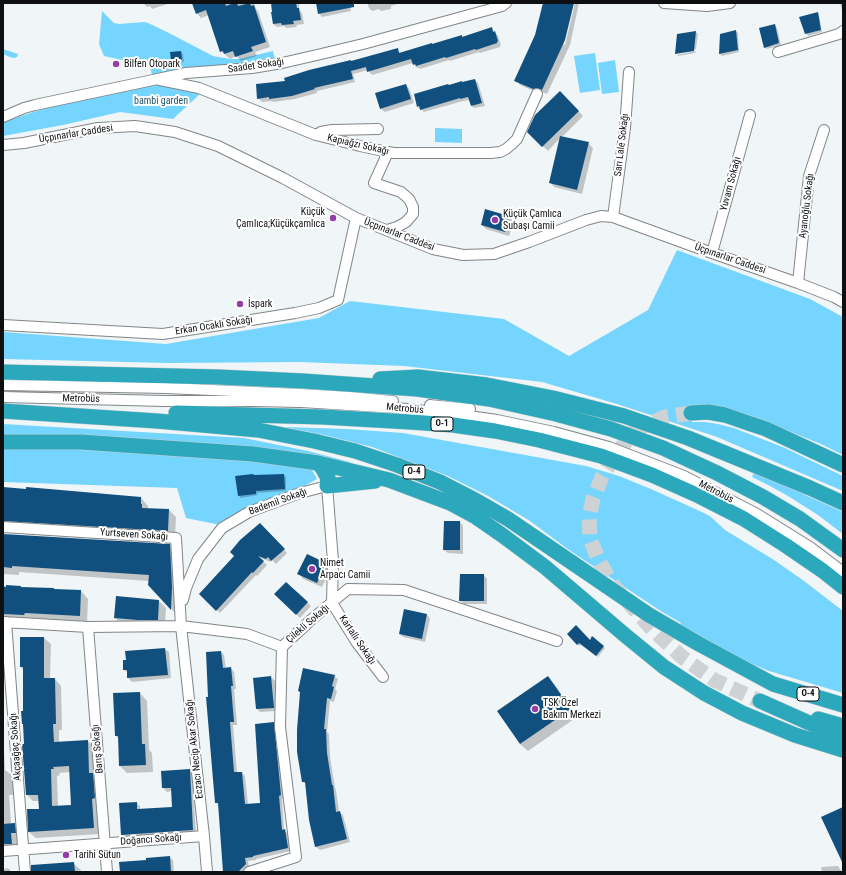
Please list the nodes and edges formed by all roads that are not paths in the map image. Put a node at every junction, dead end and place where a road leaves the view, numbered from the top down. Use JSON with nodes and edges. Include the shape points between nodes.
{"nodes":[{"id":1,"x":506,"y":3,"type":"edge"},
{"id":2,"x":664,"y":3,"type":"edge"},
{"id":3,"x":730,"y":3,"type":"edge"},
{"id":4,"x":843,"y":32,"type":"edge"},
{"id":5,"x":778,"y":52,"type":"dead end"},
{"id":6,"x":629,"y":72,"type":"dead end"},
{"id":7,"x":156,"y":80,"type":"junction"},
{"id":8,"x":537,"y":94,"type":"dead end"},
{"id":9,"x":750,"y":115,"type":"dead end"},
{"id":10,"x":3,"y":117,"type":"edge"},
{"id":11,"x":378,"y":129,"type":"dead end"},
{"id":12,"x":824,"y":130,"type":"dead end"},
{"id":13,"x":316,"y":135,"type":"junction"},
{"id":14,"x":3,"y":145,"type":"edge"},
{"id":15,"x":388,"y":152,"type":"junction"},
{"id":16,"x":613,"y":217,"type":"junction"},
{"id":17,"x":356,"y":218,"type":"junction"},
{"id":18,"x":387,"y":230,"type":"junction"},
{"id":19,"x":712,"y":254,"type":"junction"},
{"id":20,"x":798,"y":283,"type":"junction"},
{"id":21,"x":843,"y":302,"type":"edge"},
{"id":22,"x":3,"y":325,"type":"edge"},
{"id":23,"x":3,"y":372,"type":"edge"},
{"id":24,"x":303,"y":382,"type":"junction"},
{"id":25,"x":3,"y":385,"type":"edge"},
{"id":26,"x":3,"y":397,"type":"edge"},
{"id":27,"x":3,"y":411,"type":"edge"},
{"id":28,"x":692,"y":413,"type":"tunnel mouth"},
{"id":29,"x":3,"y":442,"type":"edge"},
{"id":30,"x":318,"y":463,"type":"junction"},
{"id":31,"x":843,"y":465,"type":"edge"},
{"id":32,"x":389,"y":480,"type":"junction"},
{"id":33,"x":327,"y":486,"type":"junction"},
{"id":34,"x":843,"y":503,"type":"edge"},
{"id":35,"x":3,"y":527,"type":"edge"},
{"id":36,"x":843,"y":550,"type":"edge"},
{"id":37,"x":843,"y":564,"type":"edge"},
{"id":38,"x":843,"y":572,"type":"edge"},
{"id":39,"x":843,"y":587,"type":"edge"},
{"id":40,"x":332,"y":603,"type":"junction"},
{"id":41,"x":5,"y":622,"type":"edge"},
{"id":42,"x":181,"y":626,"type":"junction"},
{"id":43,"x":88,"y":627,"type":"junction"},
{"id":44,"x":557,"y":641,"type":"dead end"},
{"id":45,"x":282,"y":647,"type":"junction"},
{"id":46,"x":383,"y":677,"type":"dead end"},
{"id":47,"x":760,"y":702,"type":"tunnel mouth"},
{"id":48,"x":843,"y":705,"type":"edge"},
{"id":49,"x":840,"y":739,"type":"edge"},
{"id":50,"x":204,"y":836,"type":"junction"},
{"id":51,"x":105,"y":843,"type":"junction"},
{"id":52,"x":23,"y":849,"type":"junction"},
{"id":53,"x":3,"y":851,"type":"edge"},
{"id":54,"x":25,"y":872,"type":"edge"},
{"id":55,"x":108,"y":872,"type":"edge"},
{"id":56,"x":207,"y":872,"type":"edge"},
{"id":57,"x":249,"y":872,"type":"edge"}],
"edges":[{"from":1,"to":7,"type":"street","name":"Saadet Sokağı","via":[[363,44],[282,63],[195,72]]},
{"from":2,"to":3,"type":"street","via":[[707,6]]},
{"from":4,"to":5,"type":"street"},
{"from":6,"to":16,"type":"street","name":"Sarı Lale Sokağı"},
{"from":7,"to":10,"type":"street","name":"Saadet Sokağı","via":[[35,105]]},
{"from":7,"to":13,"type":"street","name":"Kapıağzı Sokağı","via":[[199,88]]},
{"from":8,"to":15,"type":"street","name":"Kapıağzı Sokağı","via":[[517,139],[500,152]]},
{"from":9,"to":19,"type":"street","name":"Yuvam Sokağı"},
{"from":11,"to":13,"type":"street","via":[[332,130]]},
{"from":12,"to":20,"type":"street","name":"Ayanoğlu Sokağı","via":[[809,176]]},
{"from":13,"to":15,"type":"street","name":"Kapıağzı Sokağı"},
{"from":14,"to":17,"type":"street","name":"Üçpınarlar Caddesi","via":[[98,128],[135,126],[175,132],[218,146]]},
{"from":15,"to":18,"type":"street","via":[[374,183],[401,192],[409,199],[413,214],[406,222]]},
{"from":16,"to":18,"type":"street","name":"Üçpınarlar Caddesi","via":[[601,216],[586,220],[494,254],[463,255],[433,249]]},
{"from":16,"to":19,"type":"street","name":"Üçpınarlar Caddesi"},
{"from":17,"to":18,"type":"street","name":"Üçpınarlar Caddesi"},
{"from":17,"to":22,"type":"street","name":"Erkan Ocaklı Sokağı","via":[[338,300],[319,308],[163,334]]},
{"from":19,"to":20,"type":"street","name":"Üçpınarlar Caddesi"},
{"from":20,"to":21,"type":"street","name":"Üçpınarlar Caddesi","via":[[834,296]]},
{"from":23,"to":24,"type":"highway","via":[[218,377]]},
{"from":24,"to":34,"type":"highway","via":[[418,377],[487,384],[553,398],[624,416],[688,438]]},
{"from":24,"to":36,"type":"highway","via":[[417,390],[489,399],[611,428],[663,448],[763,497]]},
{"from":25,"to":37,"type":"street","name":"Metrobüs","via":[[302,394],[454,407],[500,414],[612,442],[686,471],[760,509]]},
{"from":26,"to":38,"type":"street","name":"Metrobüs","via":[[165,402],[301,402],[396,408],[497,420],[609,447],[684,476],[757,514],[810,547]]},
{"from":27,"to":39,"type":"highway","number":"O-1","via":[[323,417],[453,425],[539,440],[601,456],[699,496],[744,519]]},
{"from":27,"to":48,"type":"highway","number":"O-4","via":[[258,430],[355,451],[397,465],[440,482],[508,519],[649,615],[773,684]]},
{"from":28,"to":31,"type":"highway","via":[[708,412],[748,423]]},
{"from":29,"to":30,"type":"highway","via":[[81,442],[253,454]]},
{"from":30,"to":32,"type":"highway"},
{"from":30,"to":33,"type":"highway","via":[[328,478]]},
{"from":32,"to":33,"type":"highway"},
{"from":32,"to":49,"type":"highway","via":[[450,503],[496,530],[545,567],[664,667],[704,692],[742,713],[795,735]]},
{"from":33,"to":40,"type":"street","via":[[334,561]]},
{"from":33,"to":42,"type":"street","name":"Bademil Sokağı","via":[[249,512],[222,528],[198,559],[183,598]]},
{"from":35,"to":42,"type":"street","name":"Yurtseven Sokağı","via":[[176,538]]},
{"from":40,"to":44,"type":"street","name":"Çilekli Sokağı","via":[[348,589],[404,590]]},
{"from":40,"to":45,"type":"street","name":"Çilekli Sokağı"},
{"from":40,"to":46,"type":"street","name":"Kartallı Sokağı","via":[[357,643]]},
{"from":41,"to":43,"type":"street"},
{"from":41,"to":52,"type":"street","name":"Akçaağaç Sokağı"},
{"from":42,"to":43,"type":"street"},
{"from":42,"to":45,"type":"street","via":[[247,634]]},
{"from":42,"to":50,"type":"street","name":"Eczacı Necip Akar Sokağı"},
{"from":43,"to":51,"type":"street","name":"Barış Sokağı"},
{"from":45,"to":57,"type":"street","name":"Çilekli Sokağı","via":[[280,727],[296,857]]},
{"from":47,"to":49,"type":"highway"},
{"from":50,"to":51,"type":"street","name":"Doğancı Sokağı"},
{"from":50,"to":56,"type":"street","name":"Eczacı Necip Akar Sokağı"},
{"from":51,"to":52,"type":"street","name":"Doğancı Sokağı"},
{"from":51,"to":55,"type":"street","name":"Barış Sokağı"},
{"from":52,"to":53,"type":"street","name":"Doğancı Sokağı"},
{"from":52,"to":54,"type":"street","name":"Akçaağaç Sokağı"}]}
